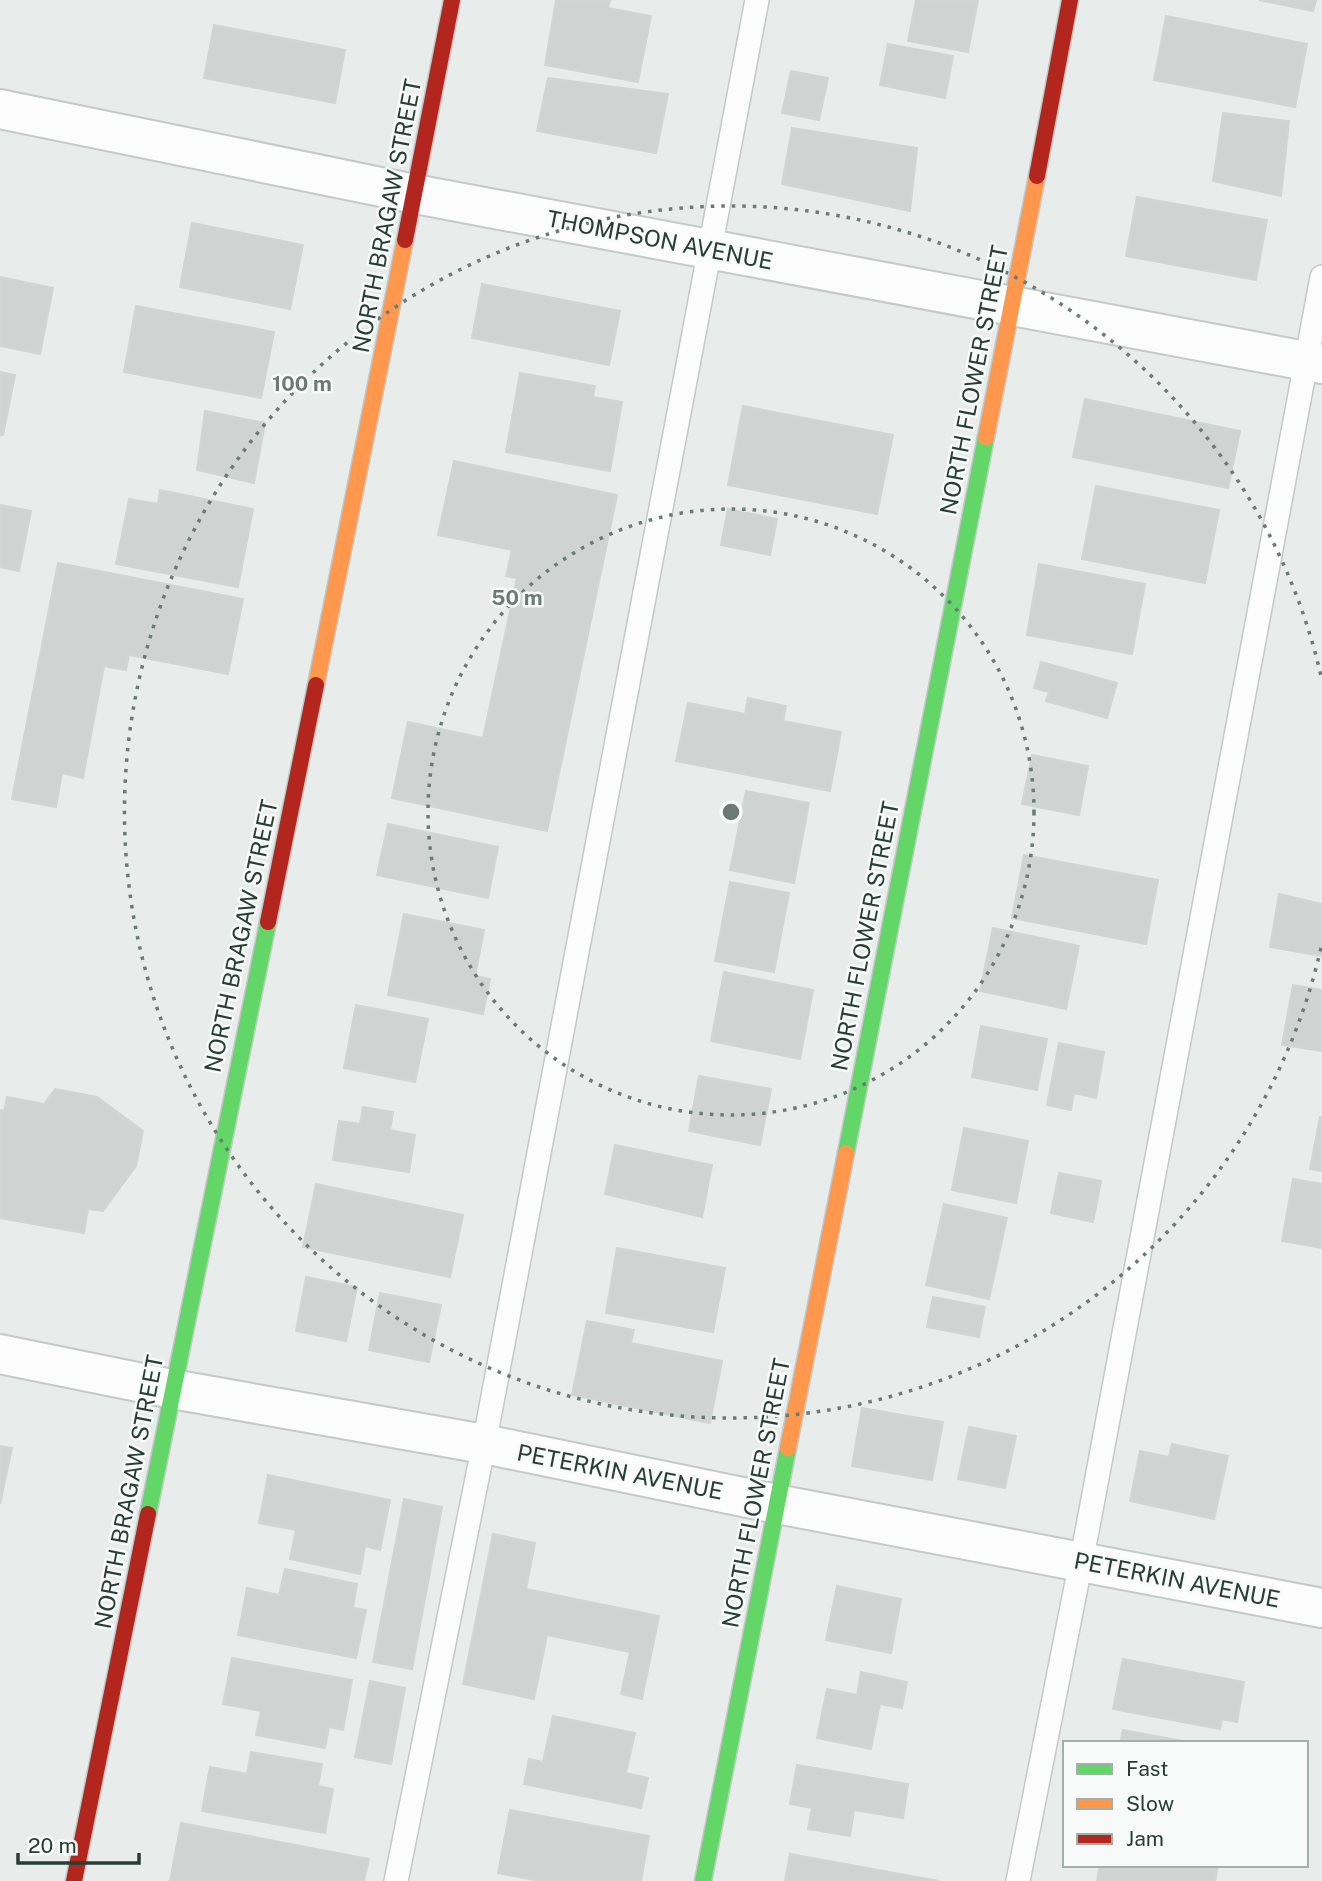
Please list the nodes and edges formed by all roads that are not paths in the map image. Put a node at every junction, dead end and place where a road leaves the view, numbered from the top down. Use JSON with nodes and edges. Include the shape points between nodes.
{"nodes":[{"id":1,"x":452,"y":0,"type":"edge"},
{"id":2,"x":757,"y":0,"type":"edge"},
{"id":3,"x":1070,"y":0,"type":"edge"},
{"id":4,"x":0,"y":109,"type":"edge"},
{"id":5,"x":415,"y":194,"type":"junction"},
{"id":6,"x":709,"y":250,"type":"junction"},
{"id":7,"x":1322,"y":278,"type":"edge"},
{"id":8,"x":1012,"y":307,"type":"junction"},
{"id":9,"x":1314,"y":362,"type":"edge"},
{"id":10,"x":0,"y":1354,"type":"edge"},
{"id":11,"x":172,"y":1389,"type":"junction"},
{"id":12,"x":484,"y":1444,"type":"junction"},
{"id":13,"x":777,"y":1504,"type":"junction"},
{"id":14,"x":1081,"y":1561,"type":"junction"},
{"id":15,"x":1322,"y":1608,"type":"edge"},
{"id":16,"x":74,"y":1881,"type":"edge"},
{"id":17,"x":396,"y":1881,"type":"edge"},
{"id":18,"x":703,"y":1881,"type":"edge"},
{"id":19,"x":1018,"y":1881,"type":"edge"}],
"edges":[{"from":1,"to":5,"type":"street","name":"NORTH BRAGAW STREET"},
{"from":2,"to":6,"type":"lane"},
{"from":3,"to":8,"type":"street","name":"NORTH FLOWER STREET"},
{"from":4,"to":5,"type":"street","name":"THOMPSON AVENUE"},
{"from":5,"to":6,"type":"street","name":"THOMPSON AVENUE"},
{"from":5,"to":11,"type":"street","name":"NORTH BRAGAW STREET"},
{"from":6,"to":8,"type":"street","name":"THOMPSON AVENUE"},
{"from":6,"to":12,"type":"lane"},
{"from":7,"to":9,"type":"lane"},
{"from":8,"to":9,"type":"street","name":"THOMPSON AVENUE"},
{"from":8,"to":13,"type":"street","name":"NORTH FLOWER STREET"},
{"from":9,"to":14,"type":"lane"},
{"from":10,"to":11,"type":"street","name":"PETERKIN AVENUE"},
{"from":11,"to":12,"type":"street","name":"PETERKIN AVENUE"},
{"from":11,"to":16,"type":"street","name":"NORTH BRAGAW STREET"},
{"from":12,"to":13,"type":"street","name":"PETERKIN AVENUE"},
{"from":12,"to":17,"type":"lane"},
{"from":13,"to":14,"type":"street","name":"PETERKIN AVENUE"},
{"from":13,"to":18,"type":"street","name":"NORTH FLOWER STREET"},
{"from":14,"to":15,"type":"street","name":"PETERKIN AVENUE"},
{"from":14,"to":19,"type":"lane"}]}
